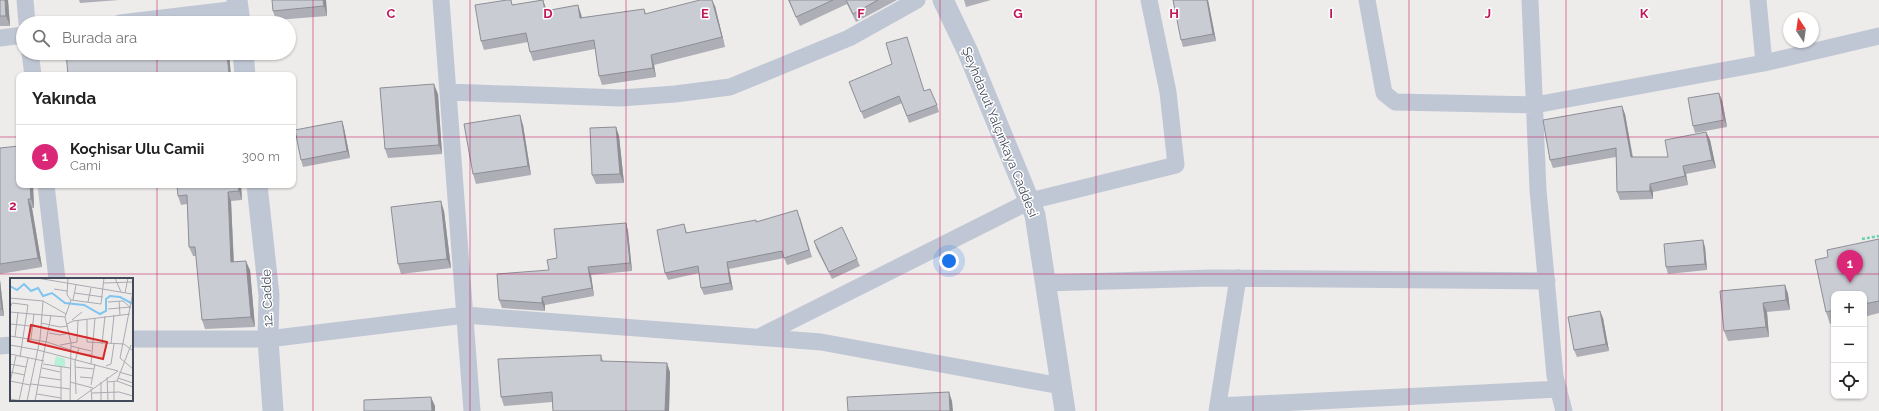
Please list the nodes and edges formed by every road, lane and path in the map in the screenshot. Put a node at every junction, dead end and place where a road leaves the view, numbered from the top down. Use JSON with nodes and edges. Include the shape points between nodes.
{"nodes":[{"id":1,"x":25,"y":0,"type":"edge"},
{"id":2,"x":441,"y":0,"type":"edge"},
{"id":3,"x":917,"y":0,"type":"edge"},
{"id":4,"x":943,"y":0,"type":"edge"},
{"id":5,"x":1149,"y":0,"type":"edge"},
{"id":6,"x":1367,"y":0,"type":"edge"},
{"id":7,"x":1530,"y":0,"type":"edge"},
{"id":8,"x":1758,"y":0,"type":"edge"},
{"id":9,"x":238,"y":11,"type":"edge"},
{"id":10,"x":26,"y":16,"type":"edge"},
{"id":11,"x":189,"y":16,"type":"edge"},
{"id":12,"x":16,"y":36,"type":"edge"},
{"id":13,"x":1879,"y":36,"type":"edge"},
{"id":14,"x":0,"y":38,"type":"edge"},
{"id":15,"x":31,"y":60,"type":"edge"},
{"id":16,"x":244,"y":60,"type":"edge"},
{"id":17,"x":1764,"y":63,"type":"junction"},
{"id":18,"x":33,"y":72,"type":"edge"},
{"id":19,"x":245,"y":72,"type":"edge"},
{"id":20,"x":448,"y":92,"type":"junction"},
{"id":21,"x":1535,"y":105,"type":"junction"},
{"id":22,"x":46,"y":188,"type":"edge"},
{"id":23,"x":257,"y":188,"type":"edge"},
{"id":24,"x":1030,"y":201,"type":"junction"},
{"id":25,"x":1879,"y":236,"type":"edge"},
{"id":26,"x":1862,"y":239,"type":"dead end"},
{"id":27,"x":57,"y":278,"type":"edge"},
{"id":28,"x":1238,"y":278,"type":"junction"},
{"id":29,"x":1547,"y":282,"type":"junction"},
{"id":30,"x":1045,"y":283,"type":"junction"},
{"id":31,"x":465,"y":315,"type":"junction"},
{"id":32,"x":758,"y":337,"type":"junction"},
{"id":33,"x":133,"y":339,"type":"edge"},
{"id":34,"x":268,"y":339,"type":"junction"},
{"id":35,"x":10,"y":345,"type":"edge"},
{"id":36,"x":0,"y":346,"type":"edge"},
{"id":37,"x":1061,"y":386,"type":"junction"},
{"id":38,"x":1559,"y":389,"type":"junction"},
{"id":39,"x":1218,"y":408,"type":"edge"},
{"id":40,"x":273,"y":411,"type":"edge"},
{"id":41,"x":472,"y":411,"type":"edge"},
{"id":42,"x":1065,"y":411,"type":"edge"},
{"id":43,"x":1564,"y":411,"type":"edge"}],
"edges":[{"from":1,"to":10,"type":"street"},
{"from":2,"to":20,"type":"street"},
{"from":3,"to":20,"type":"street","via":[[849,38],[730,87],[620,98]]},
{"from":4,"to":24,"type":"street","name":"Şeyhdavut Yalçınkaya Caddesi","via":[[967,50]]},
{"from":5,"to":24,"type":"street","via":[[1168,92],[1176,165]]},
{"from":6,"to":21,"type":"street","via":[[1384,93],[1395,102]]},
{"from":7,"to":21,"type":"street"},
{"from":8,"to":17,"type":"street"},
{"from":9,"to":11,"type":"street"},
{"from":12,"to":14,"type":"street"},
{"from":13,"to":17,"type":"street"},
{"from":15,"to":18,"type":"street"},
{"from":16,"to":19,"type":"street"},
{"from":17,"to":21,"type":"street"},
{"from":20,"to":31,"type":"street"},
{"from":21,"to":29,"type":"street","via":[[1538,190]]},
{"from":22,"to":27,"type":"street"},
{"from":23,"to":34,"type":"street","name":"12. Cadde","via":[[269,295]]},
{"from":24,"to":30,"type":"street","name":"Şeyhdavut Yalçınkaya Caddesi","via":[[1035,215]]},
{"from":24,"to":32,"type":"street"},
{"from":25,"to":26,"type":"path"},
{"from":28,"to":29,"type":"street"},
{"from":28,"to":30,"type":"street"},
{"from":28,"to":39,"type":"street"},
{"from":29,"to":38,"type":"street","via":[[1555,376]]},
{"from":30,"to":37,"type":"street","name":"Şeyhdavut Yalçınkaya Caddesi"},
{"from":31,"to":32,"type":"street"},
{"from":31,"to":34,"type":"street"},
{"from":31,"to":41,"type":"street"},
{"from":32,"to":37,"type":"street","via":[[821,342]]},
{"from":33,"to":34,"type":"street"},
{"from":34,"to":40,"type":"street","name":"12. Cadde"},
{"from":35,"to":36,"type":"street"},
{"from":37,"to":42,"type":"street","name":"Şeyhdavut Yalçınkaya Caddesi"},
{"from":38,"to":39,"type":"street"},
{"from":38,"to":43,"type":"street"}]}
